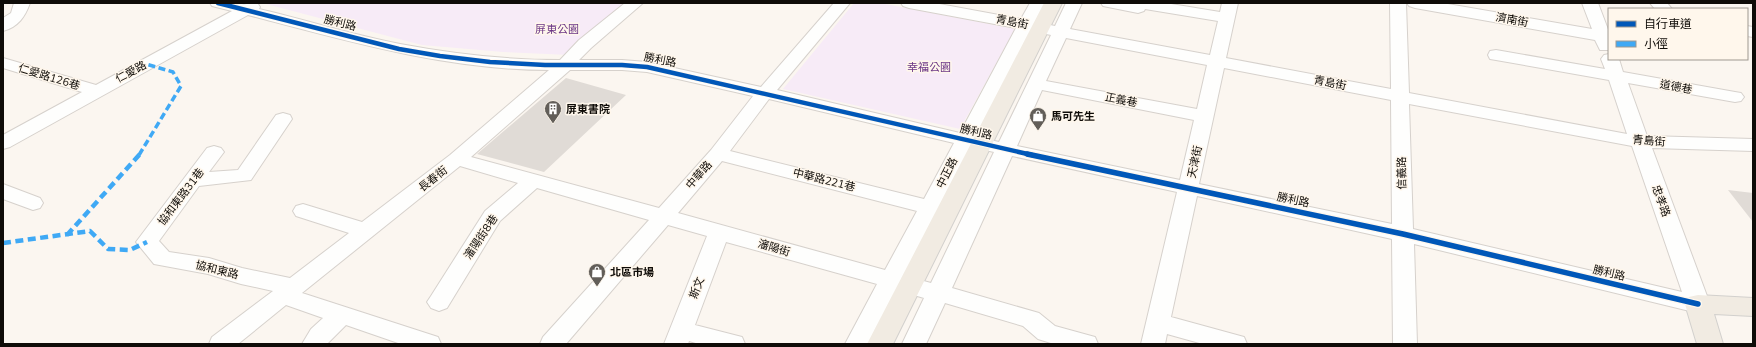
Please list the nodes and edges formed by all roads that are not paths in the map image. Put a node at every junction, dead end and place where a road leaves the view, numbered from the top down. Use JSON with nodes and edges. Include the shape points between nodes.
{"nodes":[{"id":1,"x":22,"y":3,"type":"edge"},
{"id":2,"x":218,"y":3,"type":"edge"},
{"id":3,"x":635,"y":3,"type":"edge"},
{"id":4,"x":842,"y":3,"type":"edge"},
{"id":5,"x":909,"y":3,"type":"edge"},
{"id":6,"x":1038,"y":3,"type":"edge"},
{"id":7,"x":1053,"y":3,"type":"edge"},
{"id":8,"x":1074,"y":3,"type":"edge"},
{"id":9,"x":1109,"y":3,"type":"edge"},
{"id":10,"x":1398,"y":3,"type":"edge"},
{"id":11,"x":1415,"y":3,"type":"edge"},
{"id":12,"x":1590,"y":3,"type":"edge"},
{"id":13,"x":253,"y":6,"type":"edge"},
{"id":14,"x":1229,"y":10,"type":"edge"},
{"id":15,"x":3,"y":26,"type":"edge"},
{"id":16,"x":1033,"y":26,"type":"junction"},
{"id":17,"x":1061,"y":32,"type":"junction"},
{"id":18,"x":1606,"y":36,"type":"edge"},
{"id":19,"x":1608,"y":49,"type":"edge"},
{"id":20,"x":1496,"y":55,"type":"dead end"},
{"id":21,"x":1217,"y":61,"type":"junction"},
{"id":22,"x":3,"y":63,"type":"edge"},
{"id":23,"x":564,"y":66,"type":"junction"},
{"id":24,"x":1613,"y":68,"type":"edge"},
{"id":25,"x":1036,"y":84,"type":"junction"},
{"id":26,"x":96,"y":91,"type":"junction"},
{"id":27,"x":765,"y":93,"type":"junction"},
{"id":28,"x":1400,"y":96,"type":"junction"},
{"id":29,"x":1735,"y":97,"type":"dead end"},
{"id":30,"x":1205,"y":116,"type":"junction"},
{"id":31,"x":283,"y":119,"type":"dead end"},
{"id":32,"x":973,"y":141,"type":"junction"},
{"id":33,"x":1640,"y":142,"type":"junction"},
{"id":34,"x":3,"y":143,"type":"edge"},
{"id":35,"x":1753,"y":145,"type":"edge"},
{"id":36,"x":1006,"y":149,"type":"junction"},
{"id":37,"x":214,"y":152,"type":"dead end"},
{"id":38,"x":718,"y":154,"type":"junction"},
{"id":39,"x":457,"y":160,"type":"junction"},
{"id":40,"x":194,"y":180,"type":"junction"},
{"id":41,"x":533,"y":181,"type":"junction"},
{"id":42,"x":1189,"y":189,"type":"junction"},
{"id":43,"x":3,"y":191,"type":"edge"},
{"id":44,"x":32,"y":203,"type":"dead end"},
{"id":45,"x":930,"y":207,"type":"junction"},
{"id":46,"x":304,"y":211,"type":"dead end"},
{"id":47,"x":663,"y":217,"type":"junction"},
{"id":48,"x":367,"y":231,"type":"junction"},
{"id":49,"x":719,"y":232,"type":"junction"},
{"id":50,"x":1403,"y":234,"type":"junction"},
{"id":51,"x":147,"y":242,"type":"joint"},
{"id":52,"x":900,"y":283,"type":"junction"},
{"id":53,"x":289,"y":292,"type":"junction"},
{"id":54,"x":938,"y":293,"type":"junction"},
{"id":55,"x":439,"y":302,"type":"dead end"},
{"id":56,"x":1698,"y":304,"type":"junction"},
{"id":57,"x":1753,"y":307,"type":"edge"},
{"id":58,"x":342,"y":315,"type":"junction"},
{"id":59,"x":1156,"y":333,"type":"edge"},
{"id":60,"x":678,"y":337,"type":"edge"},
{"id":61,"x":221,"y":344,"type":"edge"},
{"id":62,"x":314,"y":344,"type":"edge"},
{"id":63,"x":429,"y":344,"type":"edge"},
{"id":64,"x":552,"y":344,"type":"edge"},
{"id":65,"x":733,"y":344,"type":"edge"},
{"id":66,"x":857,"y":344,"type":"edge"},
{"id":67,"x":880,"y":344,"type":"edge"},
{"id":68,"x":914,"y":344,"type":"edge"},
{"id":69,"x":1086,"y":344,"type":"edge"},
{"id":70,"x":1235,"y":344,"type":"edge"},
{"id":71,"x":1405,"y":344,"type":"edge"},
{"id":72,"x":1710,"y":344,"type":"edge"}],
"edges":[{"from":1,"to":15,"type":"street","via":[[18,15]]},
{"from":2,"to":13,"type":"street","name":"勝利路"},
{"from":3,"to":23,"type":"street","name":"長春街","via":[[585,44]]},
{"from":4,"to":27,"type":"street","name":"中華路"},
{"from":5,"to":16,"type":"street","name":"青島街"},
{"from":6,"to":16,"type":"street","name":"中正路"},
{"from":7,"to":16,"type":"main road","name":"中正路"},
{"from":8,"to":17,"type":"street"},
{"from":9,"to":14,"type":"street","via":[[1143,7]]},
{"from":10,"to":28,"type":"street","name":"信義路"},
{"from":11,"to":18,"type":"street","name":"濟南街"},
{"from":12,"to":18,"type":"street"},
{"from":13,"to":23,"type":"street","name":"勝利路","via":[[414,52],[484,61]]},
{"from":13,"to":26,"type":"street","name":"仁愛路"},
{"from":14,"to":21,"type":"street","name":"天津街"},
{"from":16,"to":17,"type":"street","name":"青島街"},
{"from":16,"to":32,"type":"street","name":"中正路"},
{"from":17,"to":21,"type":"street","name":"青島街"},
{"from":17,"to":25,"type":"street"},
{"from":18,"to":19,"type":"street"},
{"from":20,"to":24,"type":"street","name":"道德巷"},
{"from":21,"to":28,"type":"street","name":"青島街"},
{"from":21,"to":30,"type":"street","name":"天津街"},
{"from":22,"to":26,"type":"street","name":"仁愛路126巷"},
{"from":23,"to":27,"type":"street","name":"勝利路","via":[[643,66]]},
{"from":23,"to":39,"type":"street","name":"長春街"},
{"from":24,"to":29,"type":"street","name":"道德巷"},
{"from":24,"to":33,"type":"street","name":"忠孝路"},
{"from":25,"to":30,"type":"street","name":"正義巷"},
{"from":25,"to":36,"type":"street"},
{"from":26,"to":34,"type":"street","name":"仁愛路"},
{"from":27,"to":32,"type":"street","name":"勝利路"},
{"from":27,"to":38,"type":"street","name":"中華路"},
{"from":28,"to":33,"type":"street","name":"青島街"},
{"from":28,"to":50,"type":"street","name":"信義路"},
{"from":30,"to":42,"type":"street","name":"天津街"},
{"from":31,"to":40,"type":"street","via":[[244,176]]},
{"from":32,"to":36,"type":"street","name":"勝利路"},
{"from":32,"to":45,"type":"street","name":"中正路"},
{"from":32,"to":52,"type":"main road","name":"中正路"},
{"from":33,"to":35,"type":"street","name":"青島街"},
{"from":33,"to":56,"type":"street","name":"忠孝路"},
{"from":36,"to":42,"type":"street","name":"勝利路"},
{"from":36,"to":54,"type":"street"},
{"from":37,"to":40,"type":"street","name":"協和東路31巷"},
{"from":38,"to":45,"type":"street","name":"中華路221巷"},
{"from":38,"to":47,"type":"street","name":"中華路"},
{"from":39,"to":41,"type":"street","name":"瀋陽街"},
{"from":39,"to":48,"type":"street","name":"長春街"},
{"from":40,"to":51,"type":"street","name":"協和東路31巷"},
{"from":41,"to":47,"type":"street","name":"瀋陽街"},
{"from":41,"to":55,"type":"street","name":"瀋陽街8巷","via":[[492,216]]},
{"from":42,"to":50,"type":"street","name":"勝利路"},
{"from":42,"to":59,"type":"street","name":"天津街"},
{"from":43,"to":44,"type":"street"},
{"from":45,"to":52,"type":"street","name":"中正路"},
{"from":46,"to":48,"type":"street"},
{"from":47,"to":49,"type":"street","name":"瀋陽街"},
{"from":47,"to":64,"type":"street","name":"中華路"},
{"from":48,"to":53,"type":"street","name":"長春街"},
{"from":49,"to":52,"type":"street","name":"瀋陽街"},
{"from":49,"to":60,"type":"street","name":"斯文"},
{"from":50,"to":56,"type":"street","name":"勝利路"},
{"from":50,"to":71,"type":"street","name":"信義路"},
{"from":51,"to":53,"type":"street","name":"協和東路","via":[[162,260],[209,266]]},
{"from":52,"to":54,"type":"street","name":"瀋陽街"},
{"from":52,"to":66,"type":"street","name":"中正路"},
{"from":52,"to":67,"type":"main road","name":"中正路"},
{"from":53,"to":58,"type":"street","name":"協和東路"},
{"from":53,"to":61,"type":"street","name":"長春街"},
{"from":54,"to":68,"type":"street"},
{"from":54,"to":69,"type":"street","name":"瀋陽街","via":[[1031,319],[1047,333]]},
{"from":56,"to":57,"type":"main road","name":"勝利路"},
{"from":56,"to":72,"type":"main road","name":"忠孝路"},
{"from":58,"to":62,"type":"street"},
{"from":58,"to":63,"type":"street","name":"協和東路"},
{"from":59,"to":70,"type":"street"},
{"from":60,"to":65,"type":"street"}]}
